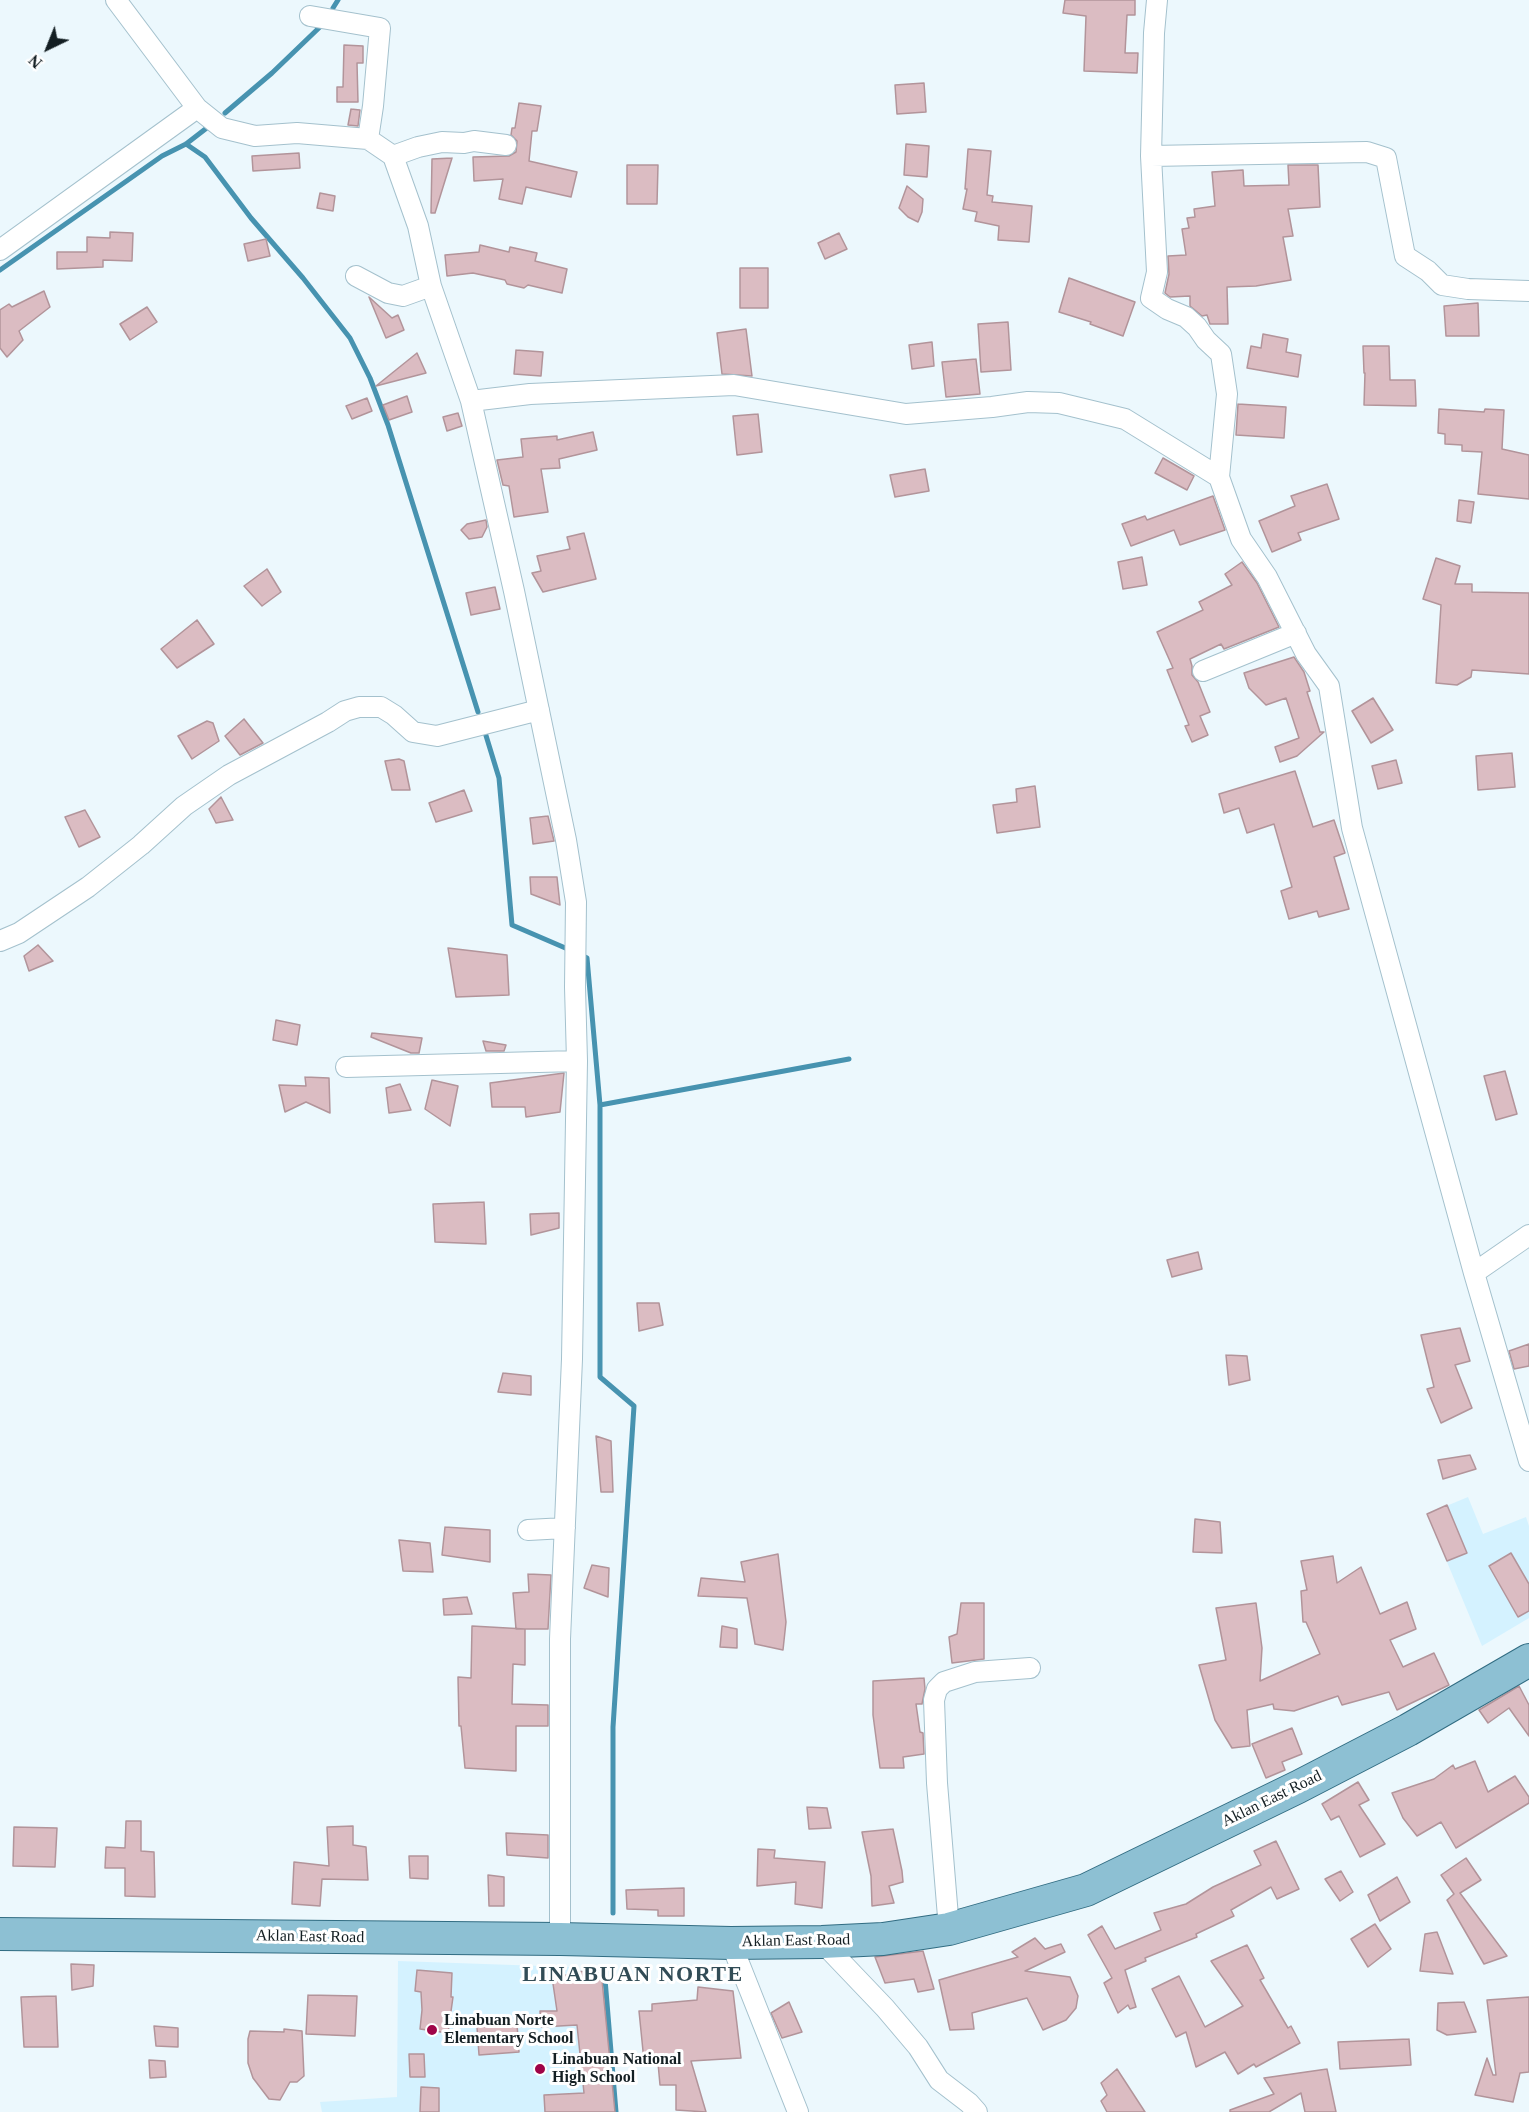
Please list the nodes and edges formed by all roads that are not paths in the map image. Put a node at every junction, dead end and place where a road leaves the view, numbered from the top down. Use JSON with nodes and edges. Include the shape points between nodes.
{"nodes":[{"id":1,"x":116,"y":0,"type":"edge"},
{"id":2,"x":1157,"y":0,"type":"edge"},
{"id":3,"x":310,"y":16,"type":"dead end"},
{"id":4,"x":196,"y":108,"type":"junction"},
{"id":5,"x":368,"y":139,"type":"junction"},
{"id":6,"x":506,"y":145,"type":"dead end"},
{"id":7,"x":393,"y":156,"type":"junction"},
{"id":8,"x":1151,"y":156,"type":"junction"},
{"id":9,"x":0,"y":250,"type":"edge"},
{"id":10,"x":356,"y":276,"type":"dead end"},
{"id":11,"x":432,"y":286,"type":"junction"},
{"id":12,"x":1529,"y":291,"type":"edge"},
{"id":13,"x":471,"y":401,"type":"junction"},
{"id":14,"x":1219,"y":477,"type":"junction"},
{"id":15,"x":1296,"y":633,"type":"junction"},
{"id":16,"x":1203,"y":671,"type":"dead end"},
{"id":17,"x":539,"y":710,"type":"junction"},
{"id":18,"x":0,"y":940,"type":"edge"},
{"id":19,"x":578,"y":1061,"type":"junction"},
{"id":20,"x":346,"y":1067,"type":"dead end"},
{"id":21,"x":1529,"y":1235,"type":"edge"},
{"id":22,"x":1474,"y":1273,"type":"junction"},
{"id":23,"x":1529,"y":1461,"type":"edge"},
{"id":24,"x":565,"y":1528,"type":"junction"},
{"id":25,"x":528,"y":1530,"type":"dead end"},
{"id":26,"x":1529,"y":1660,"type":"edge"},
{"id":27,"x":1030,"y":1668,"type":"dead end"},
{"id":28,"x":949,"y":1929,"type":"junction"},
{"id":29,"x":0,"y":1934,"type":"edge"},
{"id":30,"x":560,"y":1939,"type":"junction"},
{"id":31,"x":822,"y":1942,"type":"junction"},
{"id":32,"x":731,"y":1943,"type":"junction"},
{"id":33,"x":798,"y":2112,"type":"edge"},
{"id":34,"x":977,"y":2112,"type":"edge"}],
"edges":[{"from":1,"to":4,"type":"street"},
{"from":2,"to":8,"type":"street"},
{"from":3,"to":5,"type":"street","via":[[380,28]]},
{"from":4,"to":5,"type":"street","via":[[222,128],[255,136],[297,134]]},
{"from":4,"to":9,"type":"street"},
{"from":5,"to":7,"type":"street"},
{"from":6,"to":7,"type":"street","via":[[442,142]]},
{"from":7,"to":11,"type":"street","via":[[418,226]]},
{"from":8,"to":12,"type":"street","via":[[1367,152],[1386,158],[1405,256],[1442,285]]},
{"from":8,"to":14,"type":"street","via":[[1157,272],[1151,298],[1186,317],[1221,354],[1227,394]]},
{"from":10,"to":11,"type":"street","via":[[388,293],[403,296]]},
{"from":11,"to":13,"type":"street"},
{"from":13,"to":14,"type":"street","via":[[530,394],[734,385],[906,414],[1028,402],[1059,403],[1125,419]]},
{"from":13,"to":17,"type":"street"},
{"from":14,"to":15,"type":"street","via":[[1241,539],[1267,577]]},
{"from":15,"to":16,"type":"street"},
{"from":15,"to":22,"type":"street","via":[[1329,686],[1352,828]]},
{"from":17,"to":18,"type":"street","via":[[437,736],[413,732],[381,707],[345,711],[229,775],[183,806],[88,887],[19,933]]},
{"from":17,"to":19,"type":"street","via":[[576,902]]},
{"from":19,"to":20,"type":"street"},
{"from":19,"to":24,"type":"street"},
{"from":21,"to":22,"type":"street"},
{"from":22,"to":23,"type":"street"},
{"from":24,"to":25,"type":"street"},
{"from":24,"to":30,"type":"street"},
{"from":26,"to":28,"type":"main road","name":"Aklan East Road","via":[[1398,1735],[1086,1890]]},
{"from":27,"to":28,"type":"street","via":[[975,1672],[944,1682],[937,1689],[937,1783]]},
{"from":28,"to":31,"type":"main road","name":"Aklan East Road","via":[[883,1939]]},
{"from":29,"to":30,"type":"main road","name":"Aklan East Road"},
{"from":30,"to":32,"type":"main road","name":"Aklan East Road"},
{"from":31,"to":32,"type":"main road","name":"Aklan East Road"},
{"from":31,"to":34,"type":"street","via":[[918,2047],[939,2080]]},
{"from":32,"to":33,"type":"street"}]}
